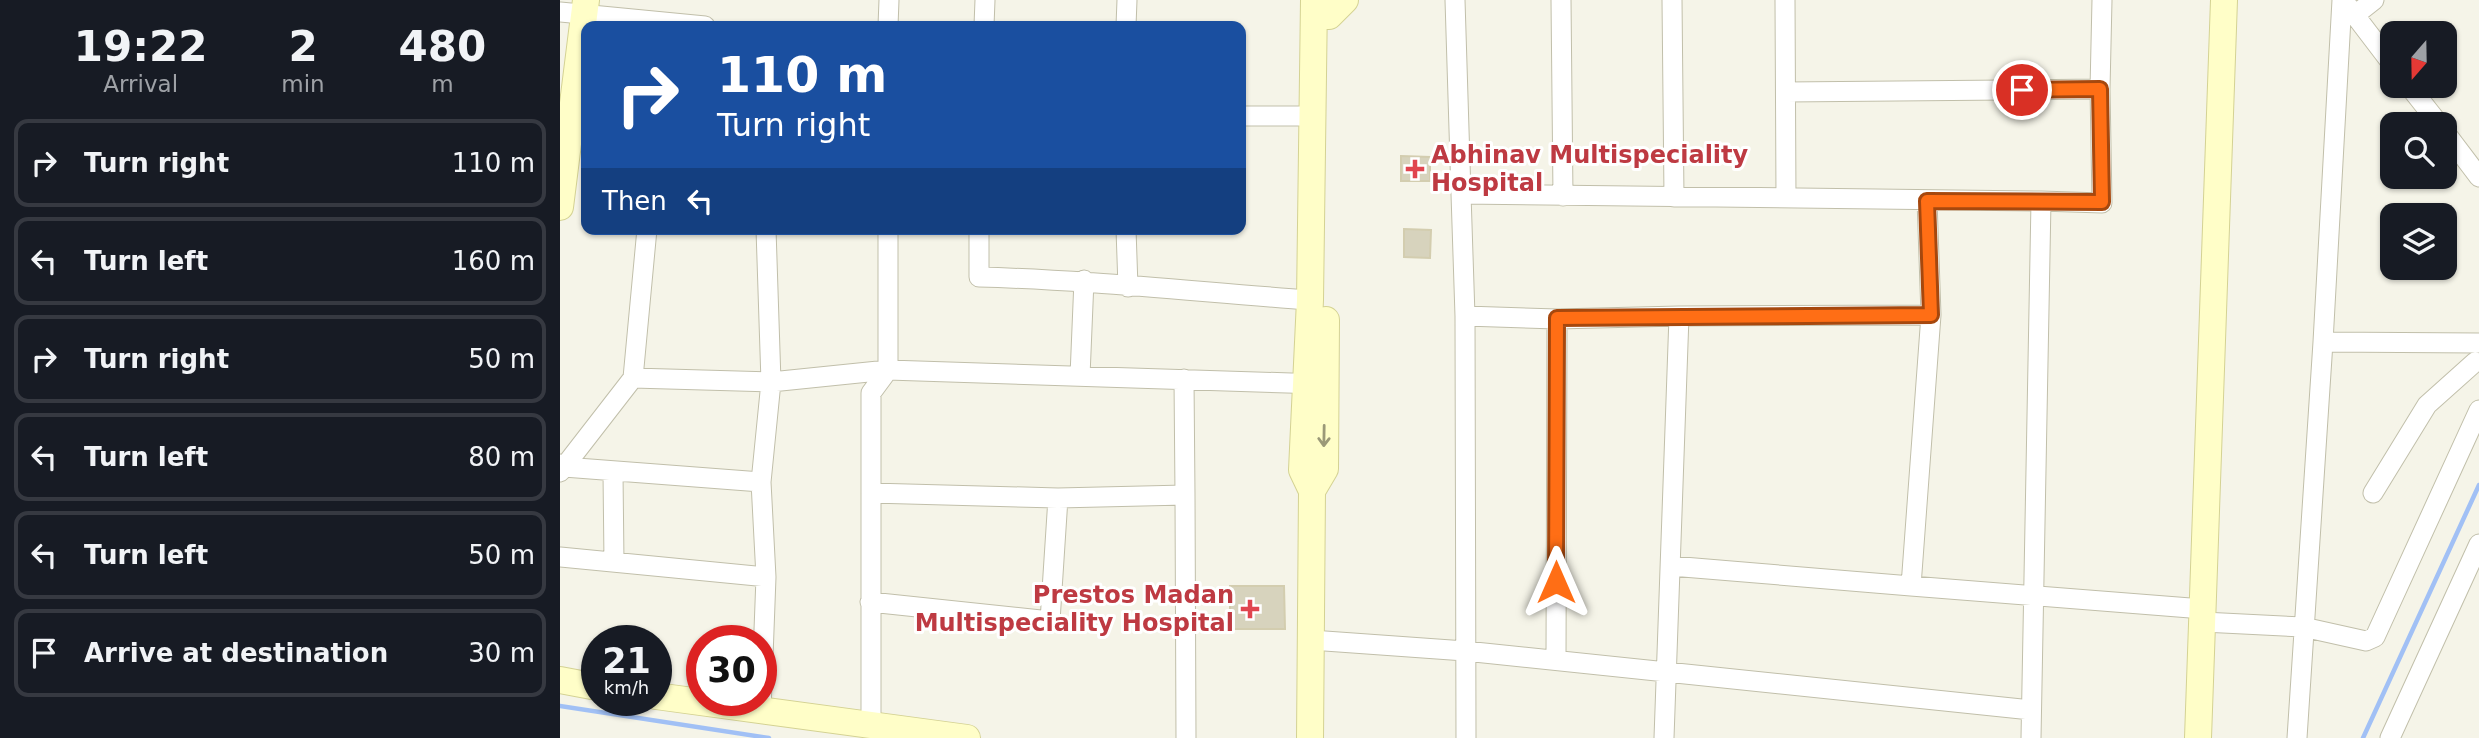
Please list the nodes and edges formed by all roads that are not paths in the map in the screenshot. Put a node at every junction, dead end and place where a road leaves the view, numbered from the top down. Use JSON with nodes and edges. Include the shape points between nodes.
{"nodes":[{"id":1,"x":889,"y":0,"type":"edge"},
{"id":2,"x":985,"y":0,"type":"edge"},
{"id":3,"x":1127,"y":0,"type":"edge"},
{"id":4,"x":1455,"y":0,"type":"edge"},
{"id":5,"x":1561,"y":0,"type":"edge"},
{"id":6,"x":1672,"y":0,"type":"edge"},
{"id":7,"x":1785,"y":0,"type":"edge"},
{"id":8,"x":2102,"y":0,"type":"edge"},
{"id":9,"x":2224,"y":0,"type":"edge"},
{"id":10,"x":2374,"y":0,"type":"edge"},
{"id":11,"x":1322,"y":5,"type":"edge"},
{"id":12,"x":2347,"y":5,"type":"edge"},
{"id":13,"x":577,"y":9,"type":"edge"},
{"id":14,"x":667,"y":21,"type":"edge"},
{"id":15,"x":888,"y":21,"type":"edge"},
{"id":16,"x":984,"y":21,"type":"edge"},
{"id":17,"x":1126,"y":21,"type":"edge"},
{"id":18,"x":2380,"y":48,"type":"edge"},
{"id":19,"x":2100,"y":89,"type":"junction"},
{"id":20,"x":1786,"y":92,"type":"junction"},
{"id":21,"x":2418,"y":98,"type":"edge"},
{"id":22,"x":2430,"y":112,"type":"edge"},
{"id":23,"x":1246,"y":116,"type":"edge"},
{"id":24,"x":1314,"y":116,"type":"junction"},
{"id":25,"x":2457,"y":148,"type":"edge"},
{"id":26,"x":2479,"y":177,"type":"edge"},
{"id":27,"x":1461,"y":194,"type":"junction"},
{"id":28,"x":1563,"y":195,"type":"junction"},
{"id":29,"x":1674,"y":197,"type":"junction"},
{"id":30,"x":1786,"y":198,"type":"junction"},
{"id":31,"x":1927,"y":201,"type":"junction"},
{"id":32,"x":2041,"y":201,"type":"junction"},
{"id":33,"x":560,"y":207,"type":"edge"},
{"id":34,"x":646,"y":235,"type":"edge"},
{"id":35,"x":766,"y":235,"type":"edge"},
{"id":36,"x":888,"y":235,"type":"edge"},
{"id":37,"x":979,"y":235,"type":"edge"},
{"id":38,"x":1126,"y":235,"type":"edge"},
{"id":39,"x":1084,"y":280,"type":"junction"},
{"id":40,"x":1128,"y":287,"type":"junction"},
{"id":41,"x":1310,"y":300,"type":"junction"},
{"id":42,"x":1931,"y":315,"type":"junction"},
{"id":43,"x":1465,"y":316,"type":"junction"},
{"id":44,"x":1679,"y":316,"type":"junction"},
{"id":45,"x":1557,"y":318,"type":"junction"},
{"id":46,"x":2323,"y":342,"type":"junction"},
{"id":47,"x":2478,"y":354,"type":"edge"},
{"id":48,"x":888,"y":370,"type":"junction"},
{"id":49,"x":1080,"y":376,"type":"junction"},
{"id":50,"x":633,"y":378,"type":"junction"},
{"id":51,"x":1184,"y":379,"type":"junction"},
{"id":52,"x":771,"y":382,"type":"junction"},
{"id":53,"x":1316,"y":384,"type":"junction"},
{"id":54,"x":2479,"y":410,"type":"edge"},
{"id":55,"x":561,"y":468,"type":"edge"},
{"id":56,"x":613,"y":473,"type":"junction"},
{"id":57,"x":761,"y":482,"type":"junction"},
{"id":58,"x":871,"y":493,"type":"junction"},
{"id":59,"x":2373,"y":493,"type":"dead end"},
{"id":60,"x":1185,"y":495,"type":"junction"},
{"id":61,"x":1058,"y":498,"type":"junction"},
{"id":62,"x":2479,"y":544,"type":"edge"},
{"id":63,"x":560,"y":557,"type":"edge"},
{"id":64,"x":614,"y":562,"type":"junction"},
{"id":65,"x":1671,"y":566,"type":"junction"},
{"id":66,"x":766,"y":577,"type":"junction"},
{"id":67,"x":1911,"y":586,"type":"junction"},
{"id":68,"x":2034,"y":596,"type":"junction"},
{"id":69,"x":870,"y":602,"type":"junction"},
{"id":70,"x":2203,"y":616,"type":"junction"},
{"id":71,"x":764,"y":625,"type":"edge"},
{"id":72,"x":2303,"y":627,"type":"junction"},
{"id":73,"x":1311,"y":640,"type":"junction"},
{"id":74,"x":1465,"y":651,"type":"junction"},
{"id":75,"x":1556,"y":660,"type":"junction"},
{"id":76,"x":1668,"y":672,"type":"junction"},
{"id":77,"x":560,"y":680,"type":"edge"},
{"id":78,"x":581,"y":684,"type":"edge"},
{"id":79,"x":2031,"y":710,"type":"junction"},
{"id":80,"x":777,"y":712,"type":"edge"},
{"id":81,"x":871,"y":723,"type":"junction"},
{"id":82,"x":967,"y":738,"type":"edge"},
{"id":83,"x":1186,"y":738,"type":"edge"},
{"id":84,"x":1310,"y":738,"type":"edge"},
{"id":85,"x":1465,"y":738,"type":"edge"},
{"id":86,"x":1664,"y":738,"type":"edge"},
{"id":87,"x":2031,"y":738,"type":"edge"},
{"id":88,"x":2198,"y":738,"type":"edge"},
{"id":89,"x":2297,"y":738,"type":"edge"},
{"id":90,"x":2390,"y":738,"type":"edge"}],
"edges":[{"from":1,"to":15,"type":"street"},
{"from":2,"to":16,"type":"street"},
{"from":3,"to":17,"type":"street"},
{"from":4,"to":27,"type":"street"},
{"from":5,"to":28,"type":"street"},
{"from":6,"to":29,"type":"street"},
{"from":7,"to":20,"type":"street"},
{"from":8,"to":19,"type":"street"},
{"from":9,"to":70,"type":"street"},
{"from":10,"to":12,"type":"street"},
{"from":11,"to":24,"type":"street"},
{"from":11,"to":53,"type":"street","via":[[1324,228]]},
{"from":12,"to":18,"type":"street"},
{"from":12,"to":46,"type":"street"},
{"from":13,"to":14,"type":"street"},
{"from":13,"to":33,"type":"street"},
{"from":19,"to":20,"type":"street"},
{"from":19,"to":32,"type":"street","via":[[2102,202]]},
{"from":20,"to":30,"type":"street"},
{"from":21,"to":22,"type":"street"},
{"from":23,"to":24,"type":"street"},
{"from":24,"to":41,"type":"street"},
{"from":25,"to":26,"type":"street"},
{"from":27,"to":28,"type":"street"},
{"from":27,"to":43,"type":"street"},
{"from":28,"to":29,"type":"street"},
{"from":29,"to":30,"type":"street"},
{"from":30,"to":31,"type":"street"},
{"from":31,"to":32,"type":"street"},
{"from":31,"to":42,"type":"street"},
{"from":32,"to":68,"type":"street"},
{"from":34,"to":50,"type":"street"},
{"from":35,"to":52,"type":"street"},
{"from":36,"to":48,"type":"street"},
{"from":37,"to":39,"type":"street","via":[[979,277]]},
{"from":38,"to":40,"type":"street"},
{"from":39,"to":40,"type":"street"},
{"from":39,"to":49,"type":"street"},
{"from":40,"to":41,"type":"street"},
{"from":41,"to":53,"type":"street"},
{"from":42,"to":44,"type":"street"},
{"from":42,"to":67,"type":"street"},
{"from":43,"to":45,"type":"street"},
{"from":43,"to":74,"type":"street"},
{"from":44,"to":45,"type":"street"},
{"from":44,"to":65,"type":"street"},
{"from":45,"to":75,"type":"street"},
{"from":46,"to":47,"type":"street"},
{"from":46,"to":72,"type":"street"},
{"from":47,"to":59,"type":"street","via":[[2427,405]]},
{"from":48,"to":49,"type":"street"},
{"from":48,"to":52,"type":"street"},
{"from":48,"to":58,"type":"street","via":[[872,393]]},
{"from":49,"to":51,"type":"street"},
{"from":50,"to":52,"type":"street"},
{"from":50,"to":55,"type":"street"},
{"from":51,"to":53,"type":"street"},
{"from":51,"to":60,"type":"street"},
{"from":52,"to":57,"type":"street"},
{"from":53,"to":73,"type":"street","via":[[1302,470],[1312,491]]},
{"from":54,"to":72,"type":"street","via":[[2375,637],[2366,641]]},
{"from":55,"to":56,"type":"street"},
{"from":56,"to":57,"type":"street"},
{"from":56,"to":64,"type":"street"},
{"from":57,"to":66,"type":"street"},
{"from":58,"to":61,"type":"street"},
{"from":58,"to":69,"type":"street"},
{"from":60,"to":61,"type":"street"},
{"from":60,"to":83,"type":"street"},
{"from":61,"to":69,"type":"street","via":[[1050,621]]},
{"from":62,"to":90,"type":"street"},
{"from":63,"to":64,"type":"street"},
{"from":64,"to":66,"type":"street"},
{"from":65,"to":67,"type":"street"},
{"from":65,"to":76,"type":"street"},
{"from":66,"to":71,"type":"street"},
{"from":67,"to":68,"type":"street"},
{"from":68,"to":70,"type":"street"},
{"from":68,"to":79,"type":"street"},
{"from":69,"to":81,"type":"street"},
{"from":70,"to":72,"type":"street"},
{"from":70,"to":88,"type":"street"},
{"from":72,"to":89,"type":"street"},
{"from":73,"to":74,"type":"street"},
{"from":73,"to":84,"type":"street"},
{"from":74,"to":75,"type":"street"},
{"from":74,"to":85,"type":"street"},
{"from":75,"to":76,"type":"street"},
{"from":76,"to":79,"type":"street"},
{"from":76,"to":86,"type":"street"},
{"from":77,"to":78,"type":"street"},
{"from":79,"to":87,"type":"street"},
{"from":80,"to":81,"type":"street"},
{"from":81,"to":82,"type":"street"}]}
